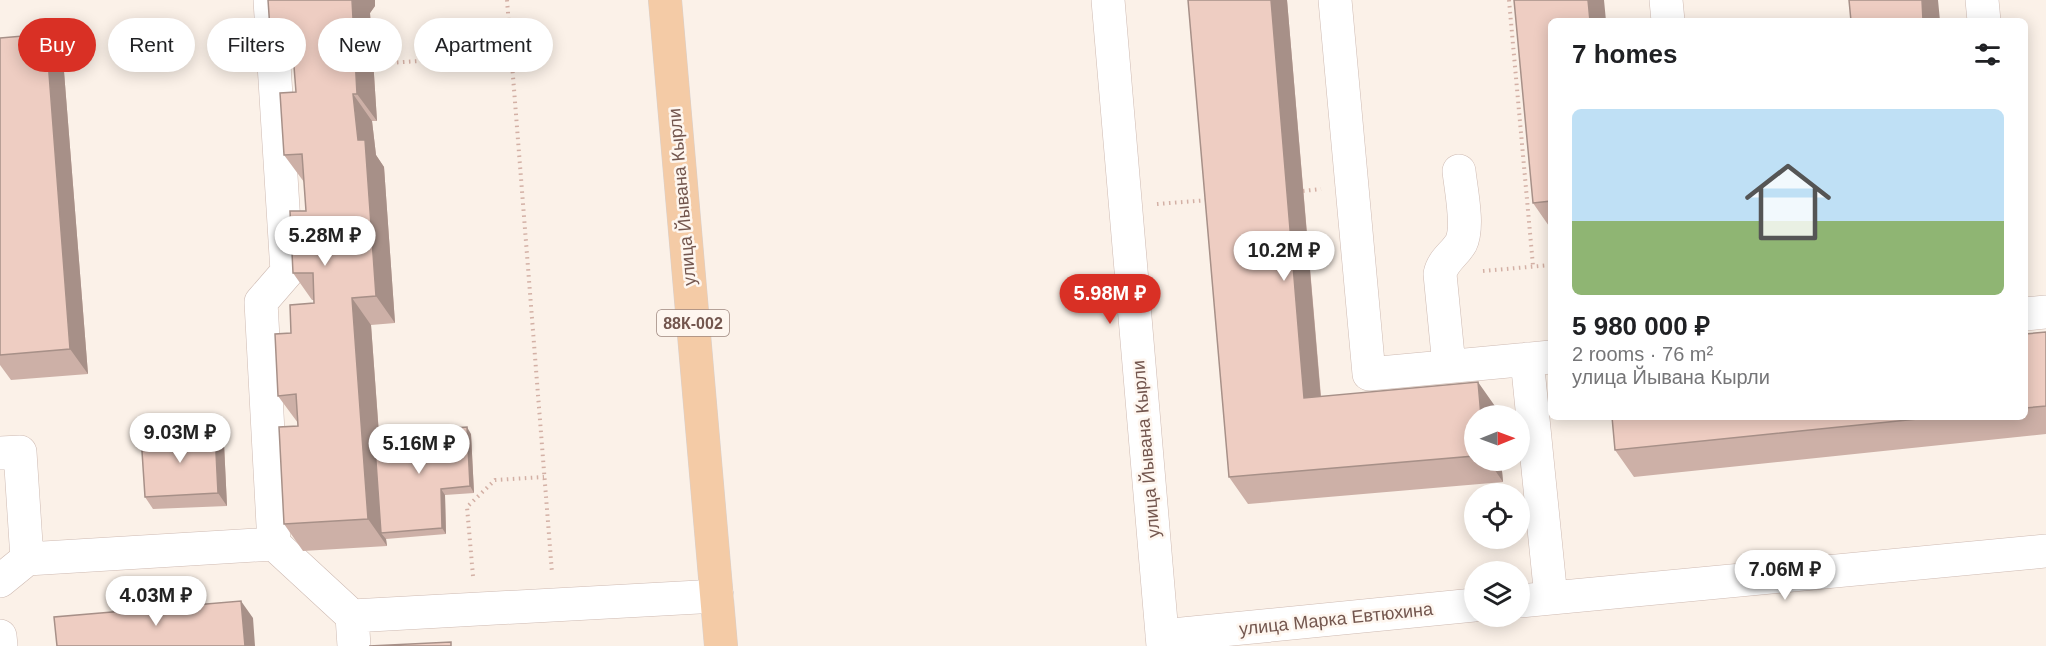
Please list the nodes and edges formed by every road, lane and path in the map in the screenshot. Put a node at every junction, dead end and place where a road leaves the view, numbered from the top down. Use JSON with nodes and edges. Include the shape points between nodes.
{"nodes":[{"id":1,"x":270,"y":0,"type":"edge"},
{"id":2,"x":507,"y":0,"type":"edge"},
{"id":3,"x":665,"y":0,"type":"edge"},
{"id":4,"x":1108,"y":0,"type":"edge"},
{"id":5,"x":1335,"y":0,"type":"edge"},
{"id":6,"x":1509,"y":0,"type":"edge"},
{"id":7,"x":1666,"y":0,"type":"edge"},
{"id":8,"x":1982,"y":0,"type":"edge"},
{"id":9,"x":509,"y":18,"type":"edge"},
{"id":10,"x":1668,"y":18,"type":"edge"},
{"id":11,"x":1984,"y":18,"type":"edge"},
{"id":12,"x":513,"y":72,"type":"edge"},
{"id":13,"x":1459,"y":171,"type":"dead end"},
{"id":14,"x":1211,"y":200,"type":"edge"},
{"id":15,"x":1126,"y":207,"type":"junction"},
{"id":16,"x":1548,"y":265,"type":"edge"},
{"id":17,"x":1533,"y":266,"type":"junction"},
{"id":18,"x":1440,"y":274,"type":"junction"},
{"id":19,"x":2046,"y":312,"type":"edge"},
{"id":20,"x":2028,"y":314,"type":"edge"},
{"id":21,"x":1539,"y":358,"type":"edge"},
{"id":22,"x":1449,"y":366,"type":"junction"},
{"id":23,"x":0,"y":453,"type":"edge"},
{"id":24,"x":544,"y":477,"type":"junction"},
{"id":25,"x":274,"y":544,"type":"junction"},
{"id":26,"x":2046,"y":551,"type":"edge"},
{"id":27,"x":27,"y":559,"type":"junction"},
{"id":28,"x":0,"y":581,"type":"edge"},
{"id":29,"x":717,"y":596,"type":"junction"},
{"id":30,"x":1535,"y":599,"type":"edge"},
{"id":31,"x":554,"y":604,"type":"junction"},
{"id":32,"x":1464,"y":607,"type":"edge"},
{"id":33,"x":476,"y":608,"type":"junction"},
{"id":34,"x":353,"y":631,"type":"edge"},
{"id":35,"x":0,"y":636,"type":"edge"},
{"id":36,"x":1162,"y":641,"type":"edge"},
{"id":37,"x":1,"y":646,"type":"edge"},
{"id":38,"x":721,"y":646,"type":"edge"}],
"edges":[{"from":1,"to":25,"type":"street","via":[[288,272],[261,302]]},
{"from":2,"to":9,"type":"path"},
{"from":3,"to":29,"type":"main road","name":"улица Йывана Кырли","number":"88К-002"},
{"from":4,"to":15,"type":"street","name":"улица Йывана Кырли"},
{"from":5,"to":22,"type":"street","via":[[1369,374]]},
{"from":6,"to":17,"type":"path"},
{"from":7,"to":10,"type":"street"},
{"from":8,"to":11,"type":"street"},
{"from":12,"to":24,"type":"path"},
{"from":13,"to":18,"type":"street","via":[[1465,230]]},
{"from":14,"to":15,"type":"path"},
{"from":15,"to":36,"type":"street","name":"улица Йывана Кырли"},
{"from":16,"to":17,"type":"path"},
{"from":17,"to":18,"type":"path"},
{"from":18,"to":22,"type":"street"},
{"from":19,"to":20,"type":"street"},
{"from":21,"to":22,"type":"street"},
{"from":21,"to":30,"type":"street"},
{"from":23,"to":27,"type":"street","via":[[20,452]]},
{"from":24,"to":31,"type":"path"},
{"from":24,"to":33,"type":"path","via":[[495,480],[467,507]]},
{"from":25,"to":27,"type":"street"},
{"from":25,"to":34,"type":"street"},
{"from":26,"to":30,"type":"street"},
{"from":27,"to":28,"type":"street"},
{"from":29,"to":31,"type":"street"},
{"from":29,"to":38,"type":"main road","name":"улица Йывана Кырли","number":"88К-002"},
{"from":31,"to":33,"type":"street"},
{"from":32,"to":36,"type":"street","name":"улица Марка Евтюхина"},
{"from":33,"to":34,"type":"street"},
{"from":35,"to":37,"type":"street"}]}
